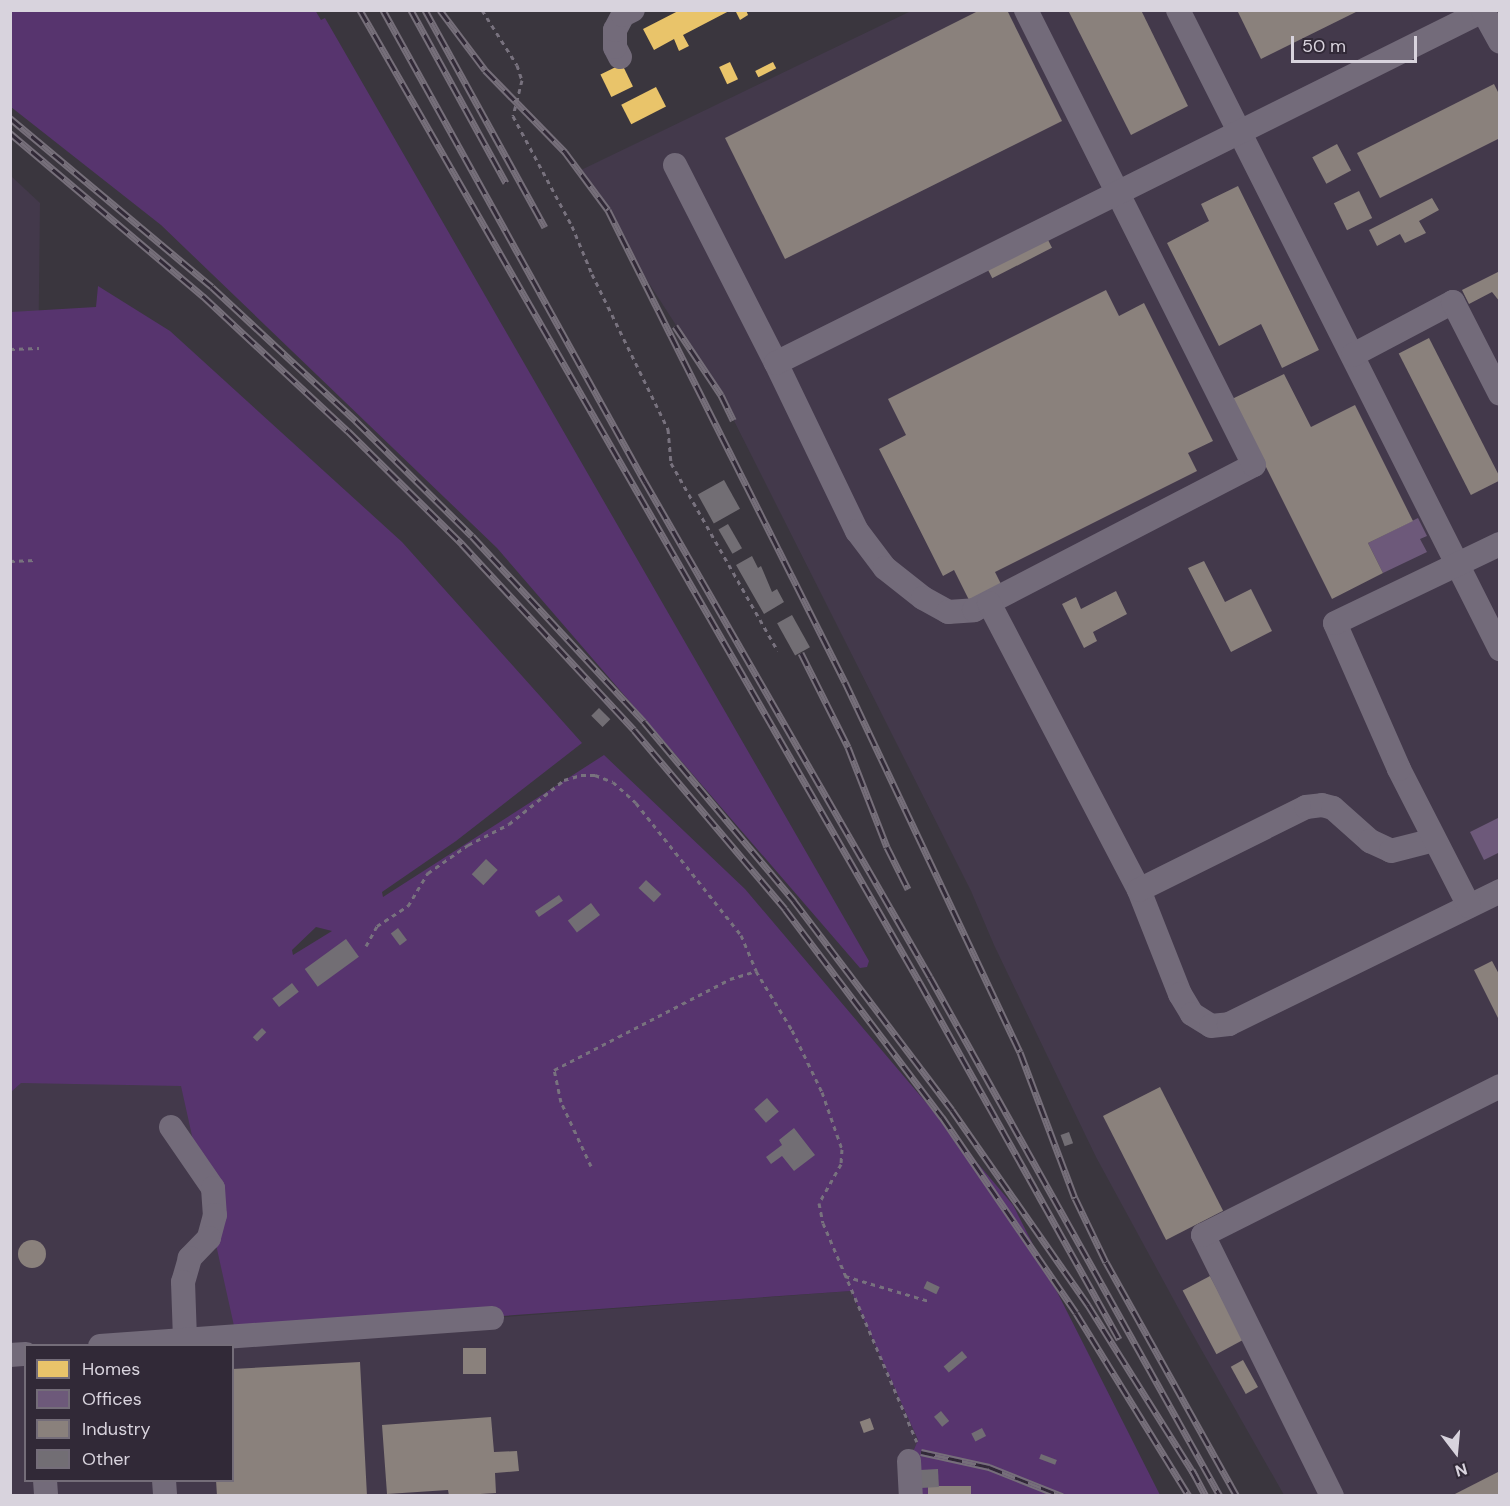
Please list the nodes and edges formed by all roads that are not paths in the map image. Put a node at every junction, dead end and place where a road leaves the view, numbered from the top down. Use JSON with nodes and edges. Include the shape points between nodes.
{"nodes":[{"id":1,"x":1026,"y":10,"type":"edge"},
{"id":2,"x":1178,"y":10,"type":"edge"},
{"id":3,"x":1484,"y":11,"type":"edge"},
{"id":4,"x":626,"y":12,"type":"edge"},
{"id":5,"x":1500,"y":42,"type":"edge"},
{"id":6,"x":620,"y":57,"type":"dead end"},
{"id":7,"x":1240,"y":132,"type":"junction"},
{"id":8,"x":675,"y":165,"type":"dead end"},
{"id":9,"x":1117,"y":195,"type":"junction"},
{"id":10,"x":1353,"y":356,"type":"junction"},
{"id":11,"x":776,"y":363,"type":"junction"},
{"id":12,"x":1500,"y":394,"type":"edge"},
{"id":13,"x":1500,"y":544,"type":"edge"},
{"id":14,"x":1459,"y":565,"type":"junction"},
{"id":15,"x":989,"y":603,"type":"junction"},
{"id":16,"x":1500,"y":649,"type":"edge"},
{"id":17,"x":1434,"y":840,"type":"junction"},
{"id":18,"x":1139,"y":890,"type":"junction"},
{"id":19,"x":1500,"y":891,"type":"edge"},
{"id":20,"x":1468,"y":906,"type":"junction"},
{"id":21,"x":1500,"y":1086,"type":"edge"},
{"id":22,"x":171,"y":1127,"type":"dead end"},
{"id":23,"x":492,"y":1318,"type":"dead end"},
{"id":24,"x":185,"y":1338,"type":"junction"},
{"id":25,"x":156,"y":1343,"type":"edge"},
{"id":26,"x":137,"y":1344,"type":"edge"},
{"id":27,"x":909,"y":1461,"type":"road end"},
{"id":28,"x":911,"y":1496,"type":"edge"},
{"id":29,"x":1332,"y":1496,"type":"edge"}],
"edges":[{"from":1,"to":9,"type":"street"},
{"from":2,"to":7,"type":"street"},
{"from":3,"to":5,"type":"street"},
{"from":3,"to":7,"type":"street"},
{"from":4,"to":6,"type":"street","via":[[615,30],[615,47]]},
{"from":7,"to":9,"type":"street"},
{"from":7,"to":10,"type":"street"},
{"from":8,"to":11,"type":"street"},
{"from":9,"to":11,"type":"street"},
{"from":9,"to":15,"type":"street","via":[[1254,465]]},
{"from":10,"to":12,"type":"street","via":[[1453,302]]},
{"from":10,"to":14,"type":"street"},
{"from":11,"to":15,"type":"street","via":[[857,531],[885,568],[948,612],[975,610]]},
{"from":13,"to":14,"type":"street"},
{"from":14,"to":16,"type":"street"},
{"from":14,"to":17,"type":"street","via":[[1335,623]]},
{"from":15,"to":18,"type":"street"},
{"from":17,"to":18,"type":"street","via":[[1391,851],[1370,841],[1333,808],[1306,807]]},
{"from":17,"to":20,"type":"street"},
{"from":18,"to":20,"type":"street","via":[[1180,994],[1192,1014],[1211,1026],[1229,1024]]},
{"from":19,"to":20,"type":"street"},
{"from":21,"to":29,"type":"street","via":[[1203,1235]]},
{"from":22,"to":24,"type":"street","via":[[213,1188],[215,1215],[209,1238],[190,1258],[183,1282]]},
{"from":23,"to":24,"type":"street"},
{"from":24,"to":25,"type":"street"},
{"from":25,"to":26,"type":"street"},
{"from":27,"to":28,"type":"street"}]}
